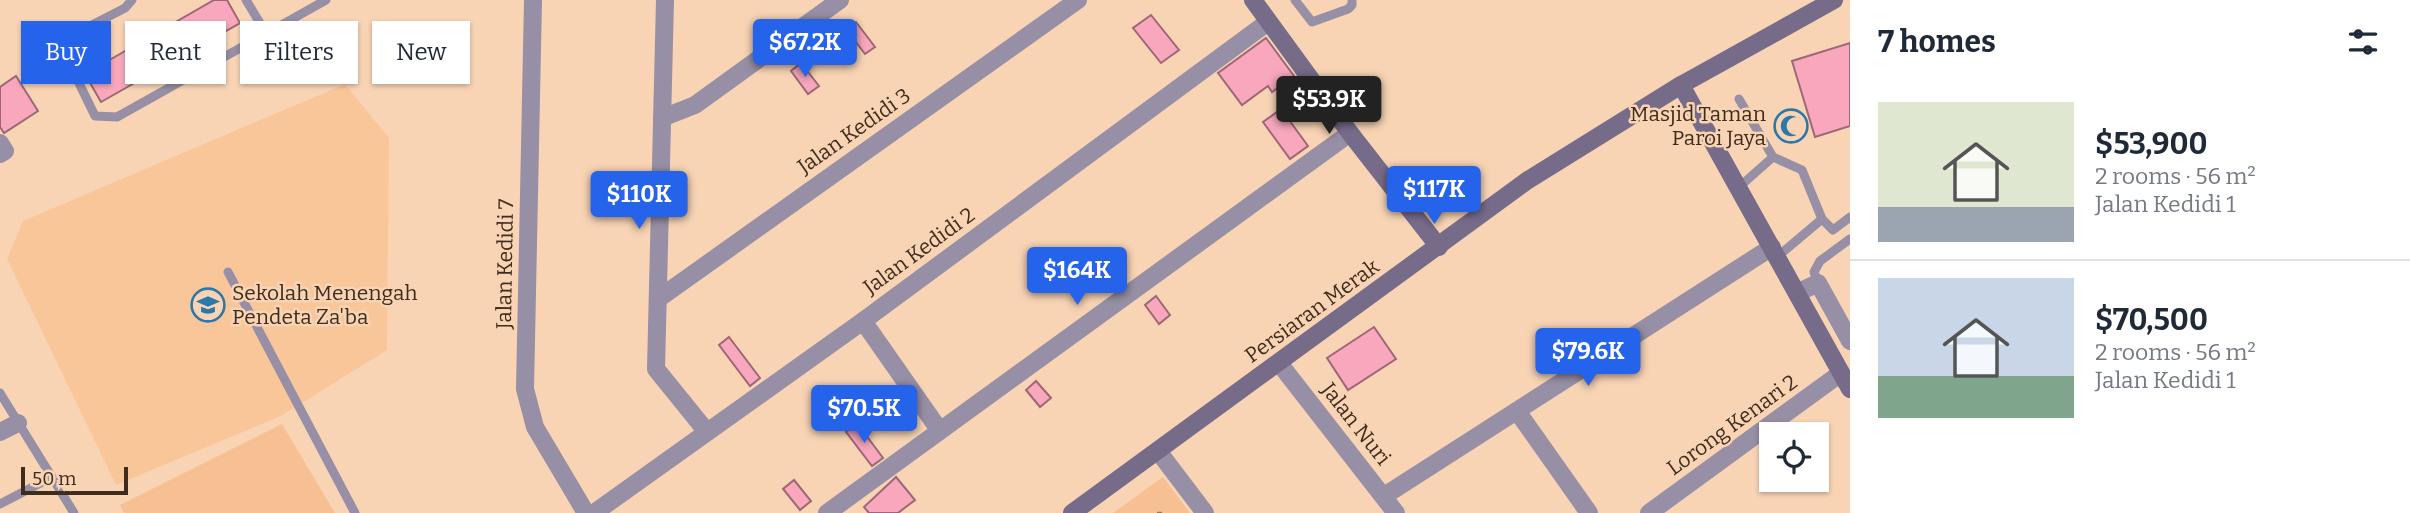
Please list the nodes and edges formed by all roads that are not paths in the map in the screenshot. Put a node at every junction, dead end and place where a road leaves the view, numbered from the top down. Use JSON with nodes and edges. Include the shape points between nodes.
{"nodes":[{"id":1,"x":132,"y":0,"type":"edge"},
{"id":2,"x":246,"y":0,"type":"edge"},
{"id":3,"x":326,"y":0,"type":"edge"},
{"id":4,"x":533,"y":0,"type":"edge"},
{"id":5,"x":665,"y":0,"type":"edge"},
{"id":6,"x":840,"y":0,"type":"edge"},
{"id":7,"x":1078,"y":0,"type":"edge"},
{"id":8,"x":1253,"y":0,"type":"edge"},
{"id":9,"x":1295,"y":0,"type":"edge"},
{"id":10,"x":1352,"y":0,"type":"edge"},
{"id":11,"x":1834,"y":0,"type":"edge"},
{"id":12,"x":259,"y":21,"type":"edge"},
{"id":13,"x":288,"y":21,"type":"edge"},
{"id":14,"x":1268,"y":22,"type":"junction"},
{"id":15,"x":240,"y":48,"type":"edge"},
{"id":16,"x":1681,"y":85,"type":"junction"},
{"id":17,"x":1739,"y":99,"type":"dead end"},
{"id":18,"x":662,"y":118,"type":"junction"},
{"id":19,"x":1350,"y":133,"type":"junction"},
{"id":20,"x":0,"y":143,"type":"edge"},
{"id":21,"x":0,"y":154,"type":"edge"},
{"id":22,"x":1773,"y":157,"type":"junction"},
{"id":23,"x":1737,"y":189,"type":"junction"},
{"id":24,"x":1850,"y":217,"type":"edge"},
{"id":25,"x":1822,"y":219,"type":"junction"},
{"id":26,"x":1850,"y":239,"type":"edge"},
{"id":27,"x":1439,"y":247,"type":"junction"},
{"id":28,"x":1774,"y":252,"type":"junction"},
{"id":29,"x":228,"y":272,"type":"dead end"},
{"id":30,"x":1818,"y":283,"type":"junction"},
{"id":31,"x":1797,"y":293,"type":"junction"},
{"id":32,"x":658,"y":299,"type":"junction"},
{"id":33,"x":863,"y":321,"type":"junction"},
{"id":34,"x":1850,"y":341,"type":"edge"},
{"id":35,"x":1279,"y":363,"type":"junction"},
{"id":36,"x":1845,"y":381,"type":"edge"},
{"id":37,"x":0,"y":393,"type":"edge"},
{"id":38,"x":1517,"y":411,"type":"junction"},
{"id":39,"x":18,"y":423,"type":"junction"},
{"id":40,"x":940,"y":431,"type":"junction"},
{"id":41,"x":0,"y":432,"type":"edge"},
{"id":42,"x":707,"y":432,"type":"junction"},
{"id":43,"x":1158,"y":451,"type":"junction"},
{"id":44,"x":52,"y":477,"type":"junction"},
{"id":45,"x":1384,"y":496,"type":"junction"},
{"id":46,"x":0,"y":504,"type":"edge"},
{"id":47,"x":835,"y":511,"type":"edge"},
{"id":48,"x":74,"y":513,"type":"edge"},
{"id":49,"x":355,"y":513,"type":"edge"},
{"id":50,"x":586,"y":513,"type":"edge"},
{"id":51,"x":594,"y":513,"type":"edge"},
{"id":52,"x":1072,"y":513,"type":"edge"},
{"id":53,"x":1205,"y":513,"type":"edge"},
{"id":54,"x":1396,"y":513,"type":"edge"},
{"id":55,"x":1588,"y":513,"type":"edge"},
{"id":56,"x":1649,"y":513,"type":"edge"}],
"edges":[{"from":1,"to":15,"type":"lane","via":[[59,42],[95,116],[117,117]]},
{"from":2,"to":12,"type":"lane"},
{"from":3,"to":13,"type":"lane"},
{"from":4,"to":50,"type":"street","name":"Jalan Kedidi 7","via":[[525,389],[535,427]]},
{"from":5,"to":18,"type":"street"},
{"from":6,"to":18,"type":"street","via":[[695,105]]},
{"from":7,"to":32,"type":"street","name":"Jalan Kedidi 3"},
{"from":8,"to":14,"type":"street"},
{"from":9,"to":10,"type":"lane","via":[[1312,22],[1348,9]]},
{"from":11,"to":16,"type":"street","name":"Persiaran Merak"},
{"from":14,"to":19,"type":"street"},
{"from":14,"to":33,"type":"street","name":"Jalan Kedidi 2"},
{"from":16,"to":23,"type":"street"},
{"from":16,"to":27,"type":"street","name":"Persiaran Merak","via":[[1528,180]]},
{"from":17,"to":22,"type":"lane"},
{"from":18,"to":32,"type":"street"},
{"from":19,"to":27,"type":"street"},
{"from":19,"to":40,"type":"street"},
{"from":20,"to":21,"type":"street","via":[[5,151]]},
{"from":22,"to":23,"type":"lane"},
{"from":22,"to":25,"type":"lane","via":[[1802,170]]},
{"from":23,"to":28,"type":"street"},
{"from":24,"to":25,"type":"lane","via":[[1833,230]]},
{"from":25,"to":28,"type":"lane"},
{"from":26,"to":30,"type":"lane","via":[[1820,261],[1814,272]]},
{"from":27,"to":35,"type":"street","name":"Persiaran Merak"},
{"from":28,"to":31,"type":"street"},
{"from":28,"to":38,"type":"street"},
{"from":29,"to":49,"type":"lane"},
{"from":30,"to":31,"type":"street"},
{"from":30,"to":34,"type":"street"},
{"from":31,"to":36,"type":"street"},
{"from":32,"to":42,"type":"street","via":[[656,369]]},
{"from":33,"to":40,"type":"street"},
{"from":33,"to":42,"type":"street","name":"Jalan Kedidi 2"},
{"from":35,"to":43,"type":"street","name":"Persiaran Merak"},
{"from":35,"to":45,"type":"street","name":"Jalan Nuri"},
{"from":36,"to":56,"type":"street","name":"Lorong Kenari 2"},
{"from":37,"to":39,"type":"lane"},
{"from":38,"to":45,"type":"street"},
{"from":38,"to":55,"type":"street"},
{"from":39,"to":41,"type":"street"},
{"from":39,"to":44,"type":"lane"},
{"from":40,"to":47,"type":"street"},
{"from":42,"to":51,"type":"street","name":"Jalan Kedidi 2"},
{"from":43,"to":52,"type":"street","name":"Persiaran Merak"},
{"from":43,"to":53,"type":"street"},
{"from":44,"to":46,"type":"lane"},
{"from":44,"to":48,"type":"lane"},
{"from":45,"to":54,"type":"street","name":"Jalan Nuri"}]}
